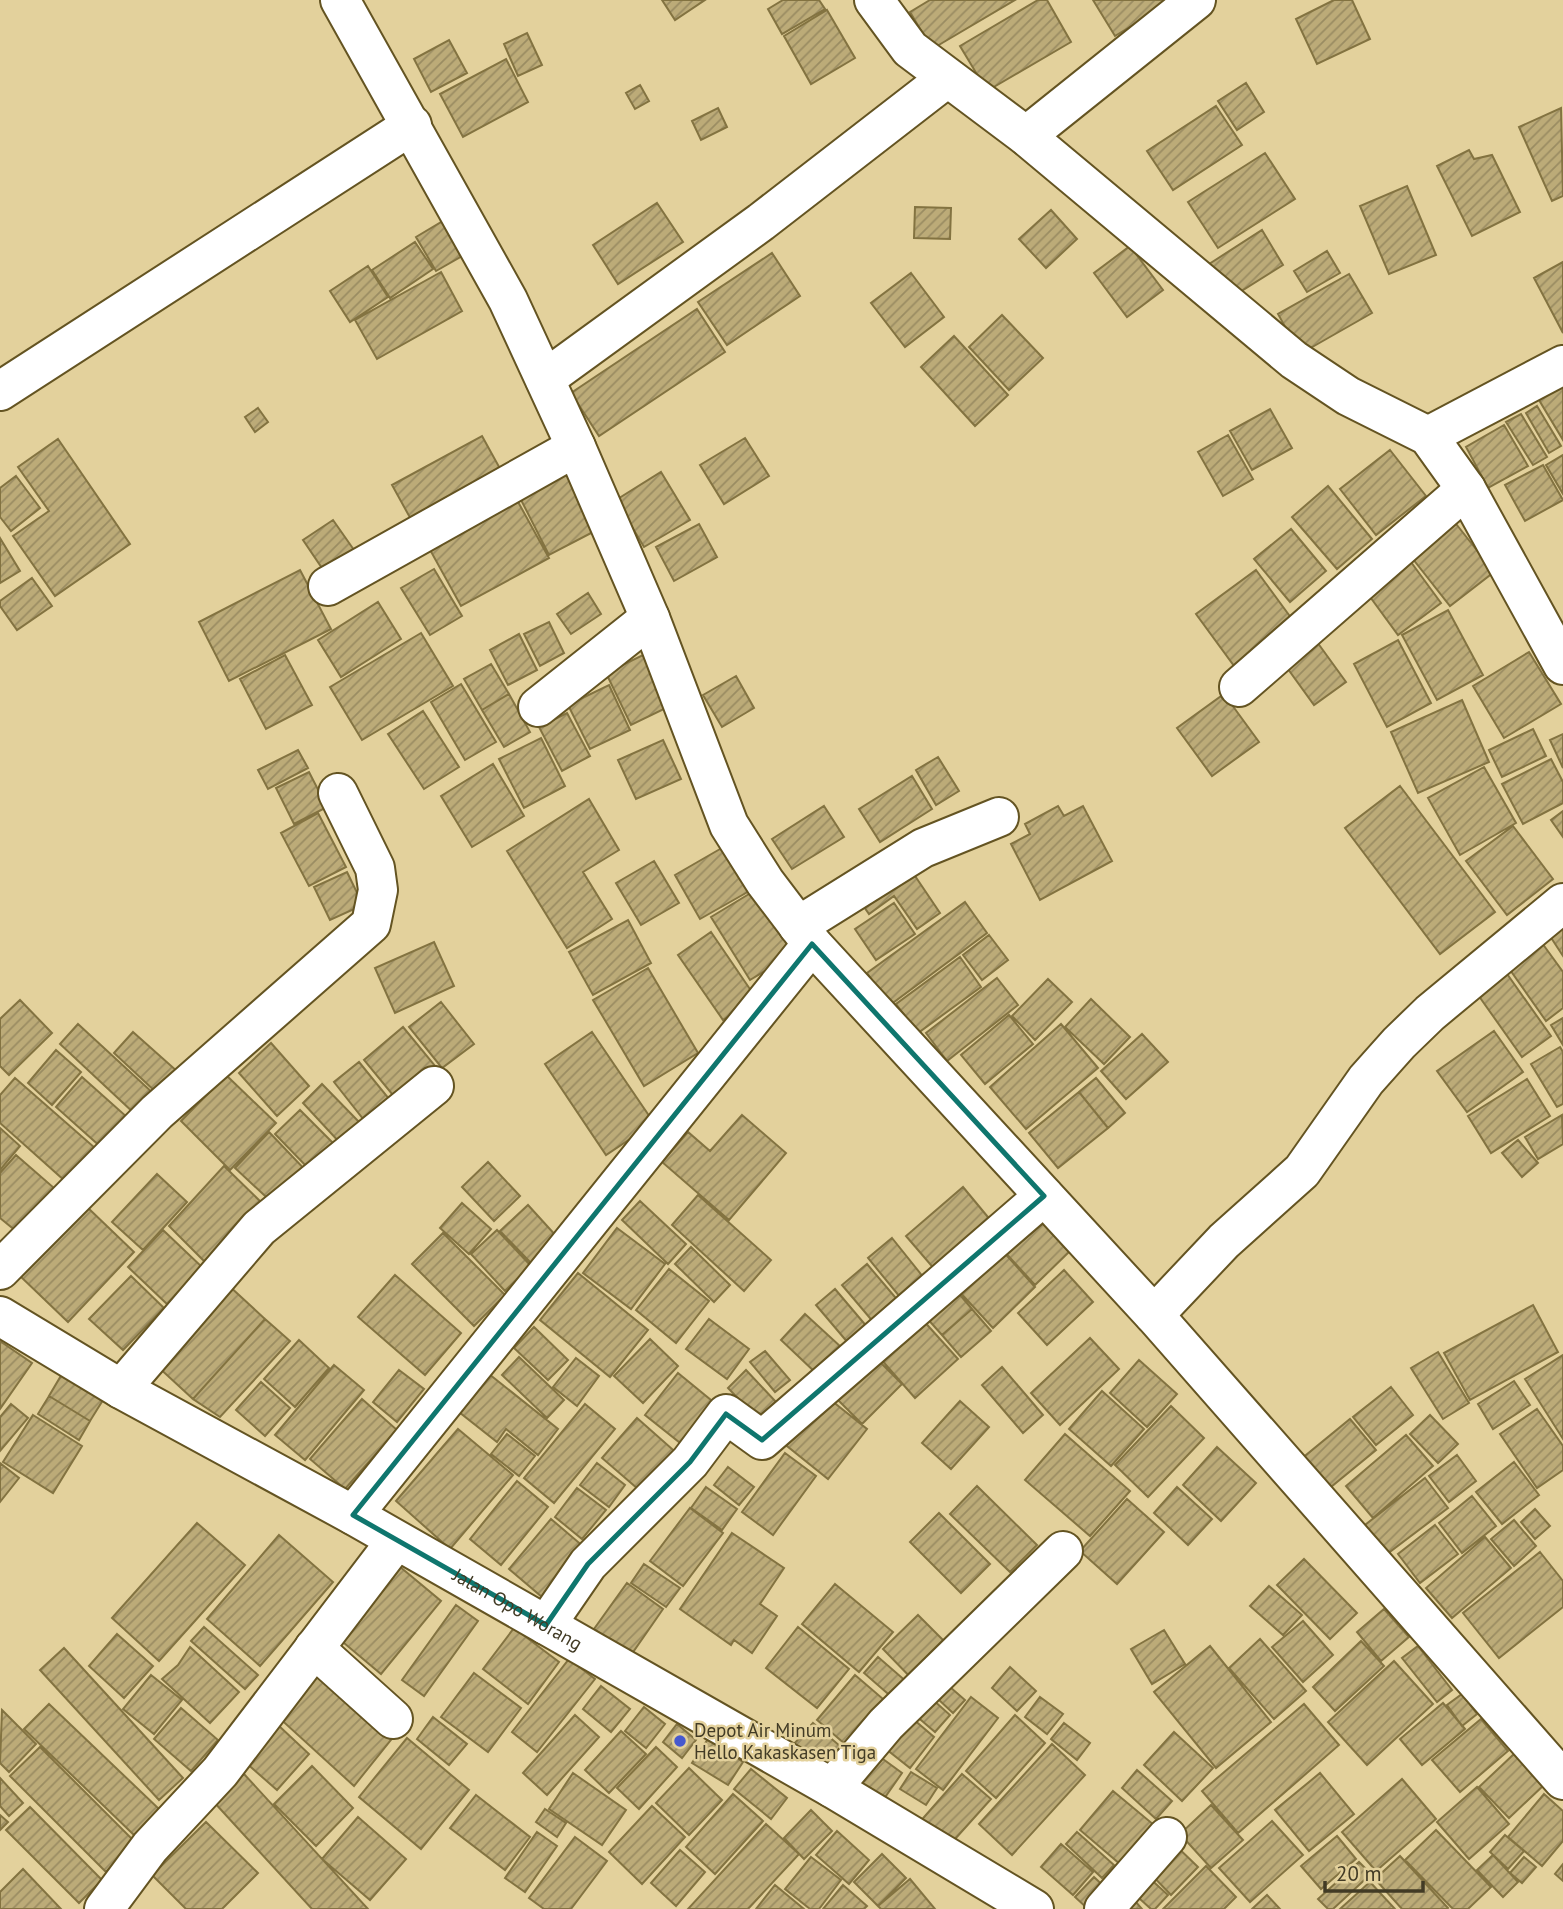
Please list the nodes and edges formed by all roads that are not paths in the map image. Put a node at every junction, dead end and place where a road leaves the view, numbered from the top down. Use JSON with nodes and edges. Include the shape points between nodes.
{"nodes":[{"id":1,"x":340,"y":0,"type":"edge"},
{"id":2,"x":874,"y":0,"type":"edge"},
{"id":3,"x":1196,"y":0,"type":"edge"},
{"id":4,"x":947,"y":78,"type":"junction"},
{"id":5,"x":412,"y":125,"type":"junction"},
{"id":6,"x":1026,"y":136,"type":"junction"},
{"id":7,"x":1563,"y":365,"type":"edge"},
{"id":8,"x":545,"y":379,"type":"junction"},
{"id":9,"x":0,"y":391,"type":"edge"},
{"id":10,"x":1428,"y":436,"type":"junction"},
{"id":11,"x":576,"y":446,"type":"junction"},
{"id":12,"x":1466,"y":489,"type":"junction"},
{"id":13,"x":328,"y":586,"type":"dead end"},
{"id":14,"x":650,"y":618,"type":"junction"},
{"id":15,"x":1563,"y":666,"type":"edge"},
{"id":16,"x":1239,"y":687,"type":"dead end"},
{"id":17,"x":538,"y":707,"type":"dead end"},
{"id":18,"x":338,"y":793,"type":"dead end"},
{"id":19,"x":999,"y":817,"type":"dead end"},
{"id":20,"x":1563,"y":903,"type":"edge"},
{"id":21,"x":805,"y":935,"type":"junction"},
{"id":22,"x":434,"y":1086,"type":"dead end"},
{"id":23,"x":1044,"y":1196,"type":"junction"},
{"id":24,"x":0,"y":1270,"type":"edge"},
{"id":25,"x":1154,"y":1315,"type":"junction"},
{"id":26,"x":0,"y":1316,"type":"edge"},
{"id":27,"x":121,"y":1389,"type":"junction"},
{"id":28,"x":353,"y":1516,"type":"junction"},
{"id":29,"x":396,"y":1541,"type":"junction"},
{"id":30,"x":1063,"y":1551,"type":"dead end"},
{"id":31,"x":546,"y":1625,"type":"junction"},
{"id":32,"x":314,"y":1648,"type":"junction"},
{"id":33,"x":393,"y":1719,"type":"dead end"},
{"id":34,"x":1563,"y":1780,"type":"edge"},
{"id":35,"x":832,"y":1788,"type":"junction"},
{"id":36,"x":1167,"y":1837,"type":"dead end"},
{"id":37,"x":104,"y":1909,"type":"edge"},
{"id":38,"x":1034,"y":1909,"type":"edge"},
{"id":39,"x":1104,"y":1909,"type":"edge"}],
"edges":[{"from":1,"to":5,"type":"street"},
{"from":2,"to":4,"type":"street","via":[[911,49]]},
{"from":3,"to":6,"type":"street"},
{"from":4,"to":6,"type":"street"},
{"from":4,"to":8,"type":"street","via":[[761,222]]},
{"from":5,"to":8,"type":"street","via":[[508,300]]},
{"from":5,"to":9,"type":"street"},
{"from":6,"to":10,"type":"street","via":[[1294,360],[1348,396]]},
{"from":7,"to":10,"type":"street"},
{"from":8,"to":11,"type":"street"},
{"from":10,"to":12,"type":"street"},
{"from":11,"to":13,"type":"street"},
{"from":11,"to":14,"type":"street"},
{"from":12,"to":15,"type":"street"},
{"from":12,"to":16,"type":"street"},
{"from":14,"to":17,"type":"street"},
{"from":14,"to":21,"type":"street","via":[[729,825]]},
{"from":18,"to":24,"type":"street","via":[[375,868],[378,890],[370,925],[157,1112]]},
{"from":19,"to":21,"type":"street","via":[[923,848]]},
{"from":20,"to":25,"type":"street","via":[[1399,1043],[1366,1080],[1302,1171],[1224,1241]]},
{"from":21,"to":23,"type":"street"},
{"from":21,"to":28,"type":"street"},
{"from":22,"to":27,"type":"street","via":[[259,1228]]},
{"from":23,"to":25,"type":"street"},
{"from":23,"to":31,"type":"street","via":[[762,1440],[726,1414],[690,1462],[588,1564]]},
{"from":25,"to":34,"type":"street"},
{"from":26,"to":27,"type":"street","name":"Jalan Opo Worang"},
{"from":27,"to":28,"type":"street","name":"Jalan Opo Worang"},
{"from":28,"to":29,"type":"street","name":"Jalan Opo Worang"},
{"from":29,"to":31,"type":"street","name":"Jalan Opo Worang"},
{"from":29,"to":32,"type":"street"},
{"from":30,"to":35,"type":"street","via":[[886,1724]]},
{"from":31,"to":35,"type":"street","name":"Jalan Opo Worang"},
{"from":32,"to":33,"type":"street"},
{"from":32,"to":37,"type":"street","via":[[220,1772],[150,1847]]},
{"from":35,"to":38,"type":"street","name":"Jalan Opo Worang"},
{"from":36,"to":39,"type":"street"}]}
